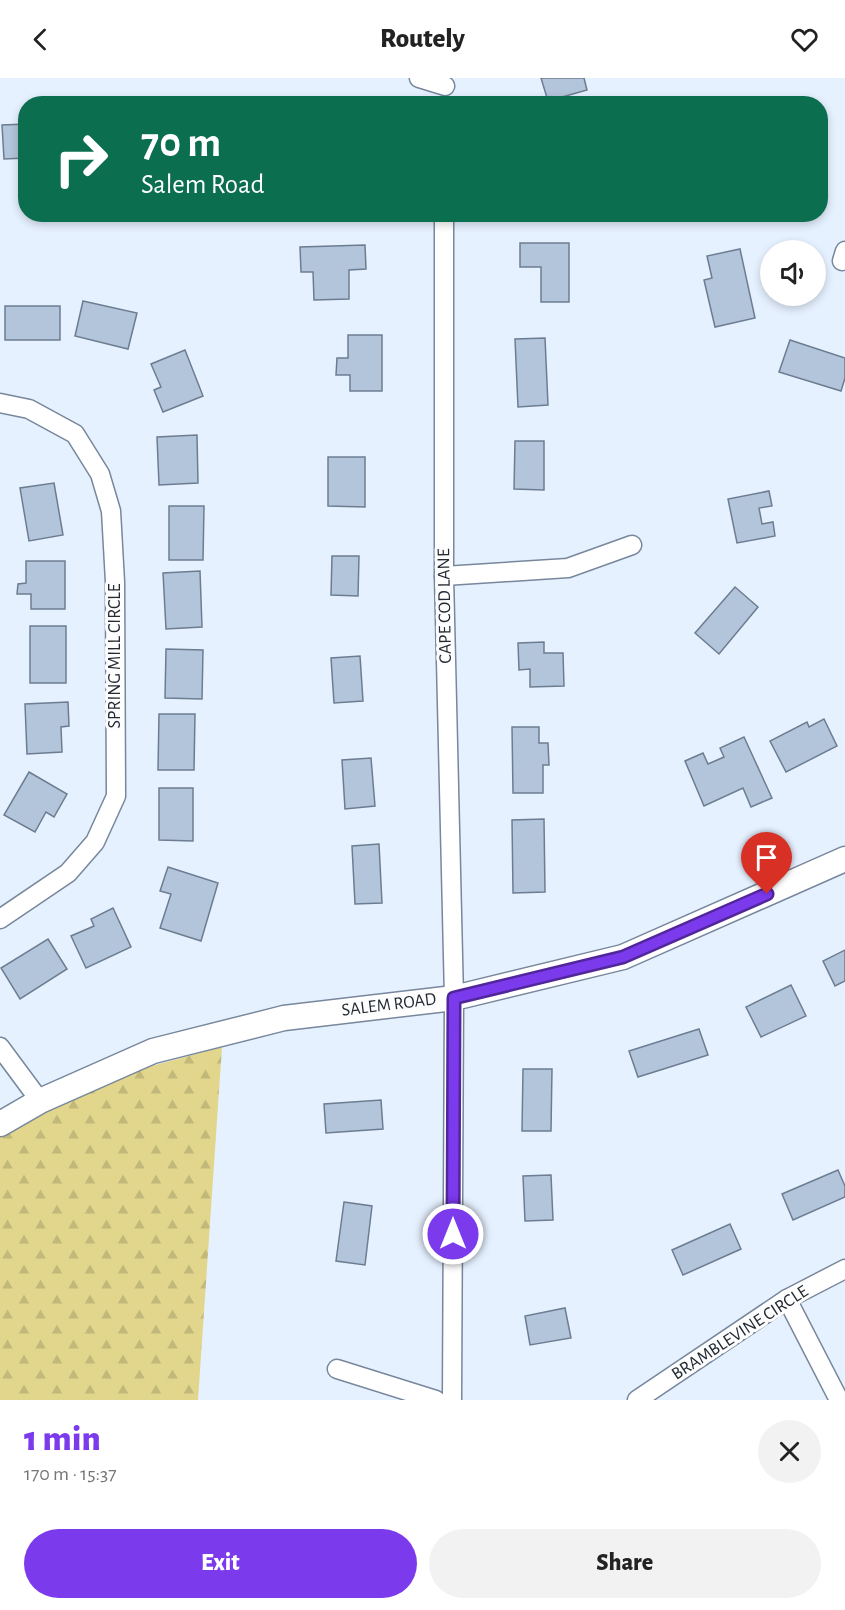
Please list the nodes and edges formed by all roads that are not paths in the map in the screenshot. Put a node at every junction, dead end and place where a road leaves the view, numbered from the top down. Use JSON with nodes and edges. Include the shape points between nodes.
{"nodes":[{"id":1,"x":419,"y":78,"type":"edge"},
{"id":2,"x":446,"y":89,"type":"edge"},
{"id":3,"x":444,"y":222,"type":"edge"},
{"id":4,"x":0,"y":403,"type":"edge"},
{"id":5,"x":632,"y":544,"type":"dead end"},
{"id":6,"x":444,"y":576,"type":"junction"},
{"id":7,"x":845,"y":859,"type":"edge"},
{"id":8,"x":0,"y":919,"type":"edge"},
{"id":9,"x":454,"y":998,"type":"junction"},
{"id":10,"x":0,"y":1047,"type":"edge"},
{"id":11,"x":40,"y":1101,"type":"junction"},
{"id":12,"x":0,"y":1124,"type":"edge"},
{"id":13,"x":845,"y":1269,"type":"edge"},
{"id":14,"x":787,"y":1299,"type":"junction"},
{"id":15,"x":337,"y":1369,"type":"dead end"},
{"id":16,"x":436,"y":1400,"type":"edge"},
{"id":17,"x":452,"y":1400,"type":"edge"},
{"id":18,"x":637,"y":1400,"type":"edge"},
{"id":19,"x":838,"y":1400,"type":"edge"}],
"edges":[{"from":1,"to":2,"type":"street"},
{"from":3,"to":6,"type":"street","name":"CAPE COD LANE"},
{"from":4,"to":8,"type":"street","name":"SPRING MILL CIRCLE","via":[[29,409],[75,434],[100,474],[111,511],[116,582],[116,796],[95,842],[68,873]]},
{"from":5,"to":6,"type":"street","via":[[568,568]]},
{"from":6,"to":9,"type":"street","name":"CAPE COD LANE"},
{"from":7,"to":9,"type":"street","name":"SALEM ROAD","via":[[623,957]]},
{"from":9,"to":11,"type":"street","name":"SALEM ROAD","via":[[262,1023],[153,1051]]},
{"from":9,"to":17,"type":"street","name":"CAPE COD LANE"},
{"from":10,"to":11,"type":"street"},
{"from":11,"to":12,"type":"street","name":"SALEM ROAD"},
{"from":13,"to":14,"type":"street","name":"BRAMBLEVINE CIRCLE"},
{"from":14,"to":18,"type":"street","name":"BRAMBLEVINE CIRCLE"},
{"from":14,"to":19,"type":"street"},
{"from":15,"to":16,"type":"street"}]}
